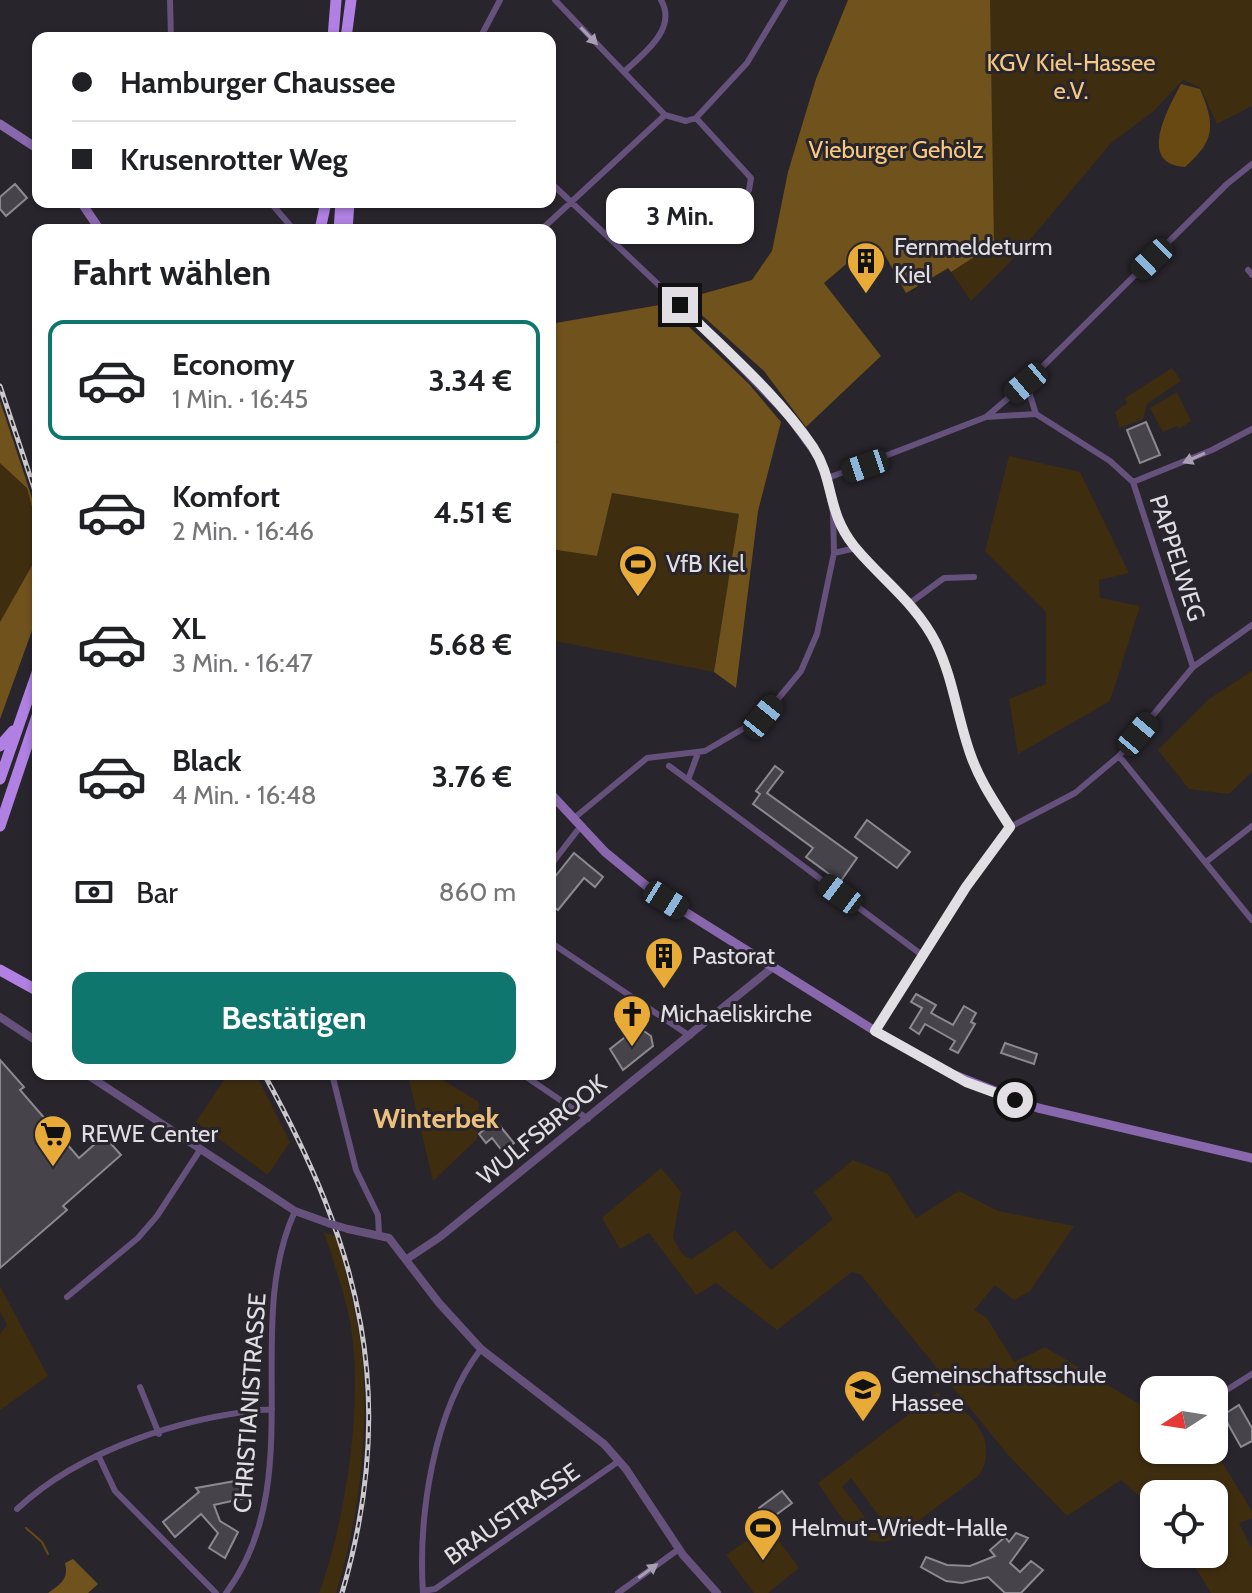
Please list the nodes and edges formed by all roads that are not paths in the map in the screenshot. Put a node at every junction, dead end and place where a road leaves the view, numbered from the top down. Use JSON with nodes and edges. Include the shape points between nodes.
{"nodes":[{"id":1,"x":170,"y":0,"type":"edge"},
{"id":2,"x":351,"y":0,"type":"edge"},
{"id":3,"x":500,"y":0,"type":"edge"},
{"id":4,"x":555,"y":0,"type":"edge"},
{"id":5,"x":661,"y":0,"type":"edge"},
{"id":6,"x":785,"y":0,"type":"edge"},
{"id":7,"x":336,"y":4,"type":"edge"},
{"id":8,"x":171,"y":32,"type":"edge"},
{"id":9,"x":334,"y":32,"type":"edge"},
{"id":10,"x":347,"y":32,"type":"edge"},
{"id":11,"x":483,"y":32,"type":"edge"},
{"id":12,"x":624,"y":72,"type":"junction"},
{"id":13,"x":665,"y":115,"type":"junction"},
{"id":14,"x":696,"y":118,"type":"junction"},
{"id":15,"x":0,"y":124,"type":"edge"},
{"id":16,"x":32,"y":145,"type":"edge"},
{"id":17,"x":1252,"y":164,"type":"edge"},
{"id":18,"x":556,"y":187,"type":"edge"},
{"id":19,"x":573,"y":203,"type":"junction"},
{"id":20,"x":275,"y":208,"type":"edge"},
{"id":21,"x":723,"y":217,"type":"dead end"},
{"id":22,"x":289,"y":224,"type":"edge"},
{"id":23,"x":548,"y":224,"type":"edge"},
{"id":24,"x":1026,"y":383,"type":"junction"},
{"id":25,"x":1036,"y":414,"type":"junction"},
{"id":26,"x":986,"y":417,"type":"junction"},
{"id":27,"x":1252,"y":429,"type":"edge"},
{"id":28,"x":828,"y":478,"type":"junction"},
{"id":29,"x":1133,"y":482,"type":"junction"},
{"id":30,"x":833,"y":512,"type":"junction"},
{"id":31,"x":856,"y":548,"type":"junction"},
{"id":32,"x":834,"y":553,"type":"junction"},
{"id":33,"x":974,"y":577,"type":"dead end"},
{"id":34,"x":910,"y":603,"type":"junction"},
{"id":35,"x":1252,"y":625,"type":"edge"},
{"id":36,"x":1193,"y":667,"type":"junction"},
{"id":37,"x":32,"y":686,"type":"edge"},
{"id":38,"x":18,"y":724,"type":"junction"},
{"id":39,"x":32,"y":731,"type":"edge"},
{"id":40,"x":0,"y":746,"type":"edge"},
{"id":41,"x":698,"y":753,"type":"junction"},
{"id":42,"x":1119,"y":756,"type":"junction"},
{"id":43,"x":669,"y":766,"type":"dead end"},
{"id":44,"x":0,"y":779,"type":"edge"},
{"id":45,"x":688,"y":780,"type":"junction"},
{"id":46,"x":556,"y":800,"type":"edge"},
{"id":47,"x":577,"y":823,"type":"junction"},
{"id":48,"x":0,"y":826,"type":"edge"},
{"id":49,"x":1252,"y":826,"type":"edge"},
{"id":50,"x":1010,"y":827,"type":"junction"},
{"id":51,"x":556,"y":856,"type":"edge"},
{"id":52,"x":1206,"y":862,"type":"junction"},
{"id":53,"x":1252,"y":920,"type":"edge"},
{"id":54,"x":556,"y":946,"type":"edge"},
{"id":55,"x":922,"y":955,"type":"junction"},
{"id":56,"x":773,"y":967,"type":"junction"},
{"id":57,"x":0,"y":970,"type":"edge"},
{"id":58,"x":32,"y":988,"type":"edge"},
{"id":59,"x":0,"y":1017,"type":"edge"},
{"id":60,"x":875,"y":1031,"type":"junction"},
{"id":61,"x":690,"y":1036,"type":"junction"},
{"id":62,"x":32,"y":1038,"type":"edge"},
{"id":63,"x":95,"y":1080,"type":"edge"},
{"id":64,"x":336,"y":1080,"type":"edge"},
{"id":65,"x":531,"y":1080,"type":"edge"},
{"id":66,"x":588,"y":1119,"type":"junction"},
{"id":67,"x":200,"y":1150,"type":"junction"},
{"id":68,"x":1252,"y":1158,"type":"edge"},
{"id":69,"x":295,"y":1211,"type":"junction"},
{"id":70,"x":379,"y":1233,"type":"junction"},
{"id":71,"x":407,"y":1259,"type":"junction"},
{"id":72,"x":67,"y":1297,"type":"dead end"},
{"id":73,"x":481,"y":1349,"type":"junction"},
{"id":74,"x":1252,"y":1374,"type":"edge"},
{"id":75,"x":140,"y":1387,"type":"dead end"},
{"id":76,"x":1228,"y":1389,"type":"edge"},
{"id":77,"x":272,"y":1409,"type":"junction"},
{"id":78,"x":159,"y":1434,"type":"junction"},
{"id":79,"x":99,"y":1457,"type":"junction"},
{"id":80,"x":619,"y":1461,"type":"junction"},
{"id":81,"x":17,"y":1509,"type":"dead end"},
{"id":82,"x":679,"y":1549,"type":"junction"},
{"id":83,"x":423,"y":1592,"type":"edge"},
{"id":84,"x":216,"y":1593,"type":"edge"},
{"id":85,"x":226,"y":1593,"type":"edge"},
{"id":86,"x":618,"y":1593,"type":"edge"},
{"id":87,"x":717,"y":1593,"type":"edge"}],
"edges":[{"from":1,"to":8,"type":"street"},
{"from":2,"to":10,"type":"highway"},
{"from":3,"to":11,"type":"street"},
{"from":4,"to":12,"type":"street","one_way":true},
{"from":5,"to":12,"type":"street","via":[[667,12],[662,31]]},
{"from":6,"to":14,"type":"street","via":[[747,63]]},
{"from":7,"to":9,"type":"highway"},
{"from":12,"to":13,"type":"street"},
{"from":13,"to":14,"type":"street"},
{"from":13,"to":19,"type":"street"},
{"from":14,"to":21,"type":"street","via":[[751,178],[749,190]]},
{"from":15,"to":16,"type":"main road"},
{"from":17,"to":24,"type":"street"},
{"from":18,"to":19,"type":"street"},
{"from":19,"to":23,"type":"street"},
{"from":19,"to":28,"type":"street","via":[[750,374],[812,447]]},
{"from":20,"to":22,"type":"street"},
{"from":24,"to":25,"type":"street"},
{"from":24,"to":26,"type":"street"},
{"from":25,"to":26,"type":"street"},
{"from":25,"to":29,"type":"street","name":"PAPPELWEG"},
{"from":26,"to":28,"type":"street"},
{"from":27,"to":29,"type":"street","one_way":true},
{"from":28,"to":30,"type":"street"},
{"from":29,"to":36,"type":"street","name":"PAPPELWEG"},
{"from":30,"to":31,"type":"street"},
{"from":30,"to":32,"type":"street"},
{"from":31,"to":32,"type":"street"},
{"from":31,"to":34,"type":"street"},
{"from":32,"to":41,"type":"street","via":[[817,634],[801,671],[763,717]]},
{"from":33,"to":34,"type":"street","via":[[944,578]]},
{"from":34,"to":50,"type":"street","via":[[935,641],[969,751]]},
{"from":35,"to":36,"type":"street"},
{"from":36,"to":42,"type":"street"},
{"from":37,"to":38,"type":"highway"},
{"from":38,"to":40,"type":"highway"},
{"from":38,"to":44,"type":"highway"},
{"from":39,"to":48,"type":"highway"},
{"from":41,"to":45,"type":"street"},
{"from":41,"to":47,"type":"street","via":[[647,758]]},
{"from":42,"to":50,"type":"street","via":[[1075,793]]},
{"from":42,"to":52,"type":"street"},
{"from":43,"to":45,"type":"street"},
{"from":45,"to":55,"type":"street"},
{"from":46,"to":47,"type":"main road"},
{"from":47,"to":51,"type":"street"},
{"from":47,"to":56,"type":"main road","via":[[639,882]]},
{"from":49,"to":52,"type":"street"},
{"from":50,"to":55,"type":"street"},
{"from":52,"to":53,"type":"street"},
{"from":54,"to":61,"type":"street"},
{"from":55,"to":60,"type":"street"},
{"from":56,"to":60,"type":"main road"},
{"from":56,"to":61,"type":"street","name":"WULFSBROOK"},
{"from":57,"to":58,"type":"highway"},
{"from":59,"to":62,"type":"street"},
{"from":60,"to":68,"type":"main road","via":[[966,1082],[1038,1108]]},
{"from":61,"to":66,"type":"street","name":"WULFSBROOK"},
{"from":63,"to":67,"type":"street"},
{"from":64,"to":70,"type":"street","via":[[356,1170],[378,1215]]},
{"from":65,"to":66,"type":"street"},
{"from":66,"to":71,"type":"street","name":"WULFSBROOK"},
{"from":67,"to":69,"type":"street"},
{"from":67,"to":72,"type":"street","via":[[138,1238]]},
{"from":69,"to":70,"type":"street","bridge":true},
{"from":69,"to":77,"type":"street","name":"CHRISTIANISTRASSE","via":[[284,1238],[277,1283]]},
{"from":70,"to":71,"type":"street"},
{"from":71,"to":73,"type":"street"},
{"from":73,"to":80,"type":"street","via":[[578,1422]]},
{"from":73,"to":83,"type":"street","via":[[457,1394],[436,1455],[423,1528]]},
{"from":74,"to":76,"type":"street"},
{"from":75,"to":78,"type":"street"},
{"from":77,"to":78,"type":"street","via":[[217,1414]]},
{"from":77,"to":85,"type":"street","name":"CHRISTIANISTRASSE","via":[[262,1515],[240,1573]]},
{"from":78,"to":79,"type":"street"},
{"from":79,"to":81,"type":"street","via":[[60,1473]]},
{"from":79,"to":84,"type":"street","via":[[114,1489]]},
{"from":80,"to":82,"type":"street"},
{"from":80,"to":83,"type":"street","name":"BRAUSTRASSE","via":[[468,1567]]},
{"from":86,"to":82,"type":"street","one_way":true},
{"from":82,"to":87,"type":"street"}]}
